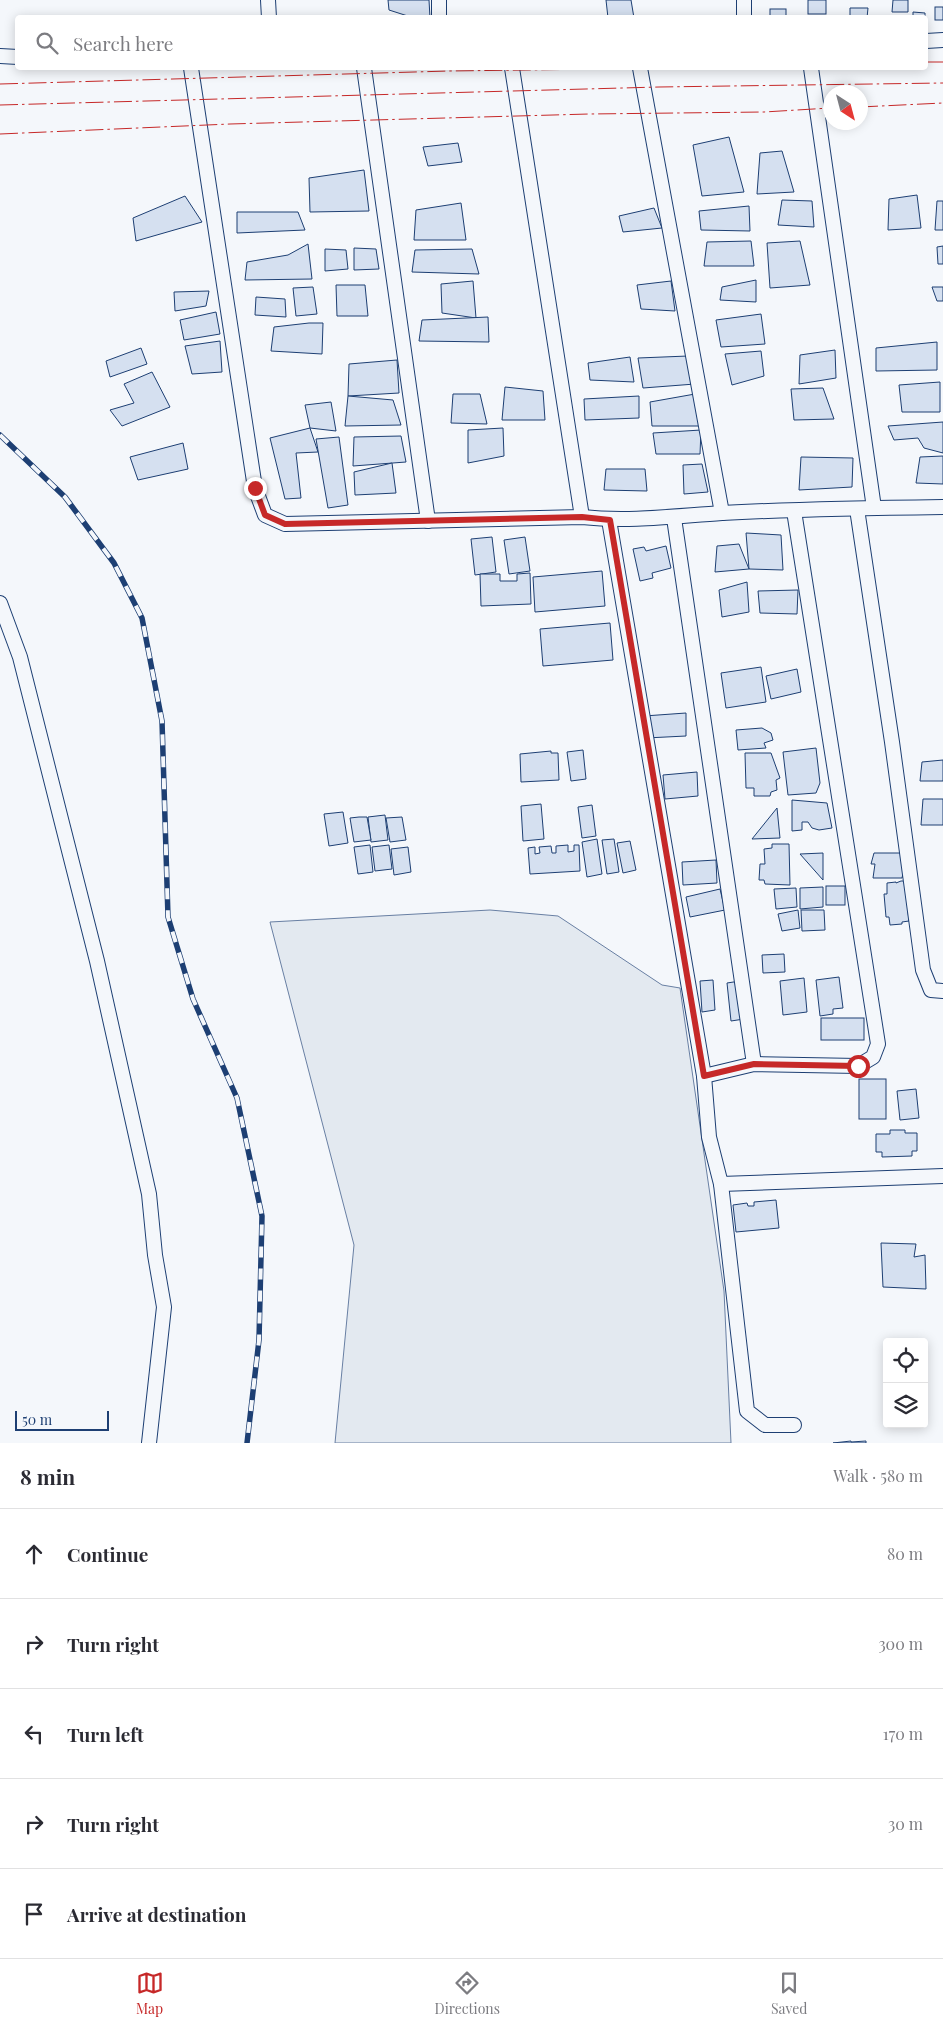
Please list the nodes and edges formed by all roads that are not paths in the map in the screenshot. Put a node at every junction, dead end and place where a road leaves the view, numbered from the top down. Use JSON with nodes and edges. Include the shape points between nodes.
{"nodes":[{"id":1,"x":268,"y":0,"type":"edge"},
{"id":2,"x":439,"y":0,"type":"edge"},
{"id":3,"x":744,"y":0,"type":"edge"},
{"id":4,"x":269,"y":15,"type":"edge"},
{"id":5,"x":439,"y":15,"type":"edge"},
{"id":6,"x":744,"y":15,"type":"edge"},
{"id":7,"x":943,"y":40,"type":"edge"},
{"id":8,"x":928,"y":41,"type":"edge"},
{"id":9,"x":0,"y":56,"type":"edge"},
{"id":10,"x":15,"y":57,"type":"edge"},
{"id":11,"x":191,"y":70,"type":"edge"},
{"id":12,"x":364,"y":70,"type":"edge"},
{"id":13,"x":512,"y":70,"type":"edge"},
{"id":14,"x":640,"y":70,"type":"edge"},
{"id":15,"x":811,"y":70,"type":"edge"},
{"id":16,"x":943,"y":507,"type":"edge"},
{"id":17,"x":874,"y":508,"type":"junction"},
{"id":18,"x":858,"y":509,"type":"junction"},
{"id":19,"x":794,"y":511,"type":"junction"},
{"id":20,"x":722,"y":513,"type":"junction"},
{"id":21,"x":582,"y":517,"type":"junction"},
{"id":22,"x":674,"y":518,"type":"junction"},
{"id":23,"x":610,"y":520,"type":"junction"},
{"id":24,"x":428,"y":521,"type":"junction"},
{"id":25,"x":0,"y":603,"type":"edge"},
{"id":26,"x":943,"y":991,"type":"edge"},
{"id":27,"x":754,"y":1064,"type":"junction"},
{"id":28,"x":704,"y":1076,"type":"junction"},
{"id":29,"x":943,"y":1176,"type":"edge"},
{"id":30,"x":721,"y":1184,"type":"junction"},
{"id":31,"x":794,"y":1425,"type":"dead end"},
{"id":32,"x":149,"y":1443,"type":"edge"}],
"edges":[{"from":1,"to":4,"type":"street"},
{"from":2,"to":5,"type":"street"},
{"from":3,"to":6,"type":"street"},
{"from":7,"to":8,"type":"street"},
{"from":9,"to":10,"type":"street"},
{"from":11,"to":24,"type":"street","via":[[255,488],[265,515],[285,524]]},
{"from":12,"to":24,"type":"street"},
{"from":13,"to":21,"type":"street"},
{"from":14,"to":20,"type":"street"},
{"from":15,"to":17,"type":"street"},
{"from":16,"to":17,"type":"street"},
{"from":17,"to":18,"type":"street"},
{"from":18,"to":19,"type":"street"},
{"from":18,"to":26,"type":"street","via":[[923,970],[931,990]]},
{"from":19,"to":20,"type":"street"},
{"from":19,"to":27,"type":"street","via":[[878,1044],[873,1057],[858,1066]]},
{"from":20,"to":22,"type":"street"},
{"from":21,"to":23,"type":"street"},
{"from":21,"to":24,"type":"street"},
{"from":22,"to":23,"type":"street"},
{"from":22,"to":27,"type":"street"},
{"from":23,"to":28,"type":"street"},
{"from":25,"to":32,"type":"street","via":[[20,658],[97,961],[149,1194],[164,1307]]},
{"from":27,"to":28,"type":"street"},
{"from":28,"to":30,"type":"street","via":[[709,1137]]},
{"from":29,"to":30,"type":"street"},
{"from":30,"to":31,"type":"street","via":[[747,1411],[765,1425]]}]}
